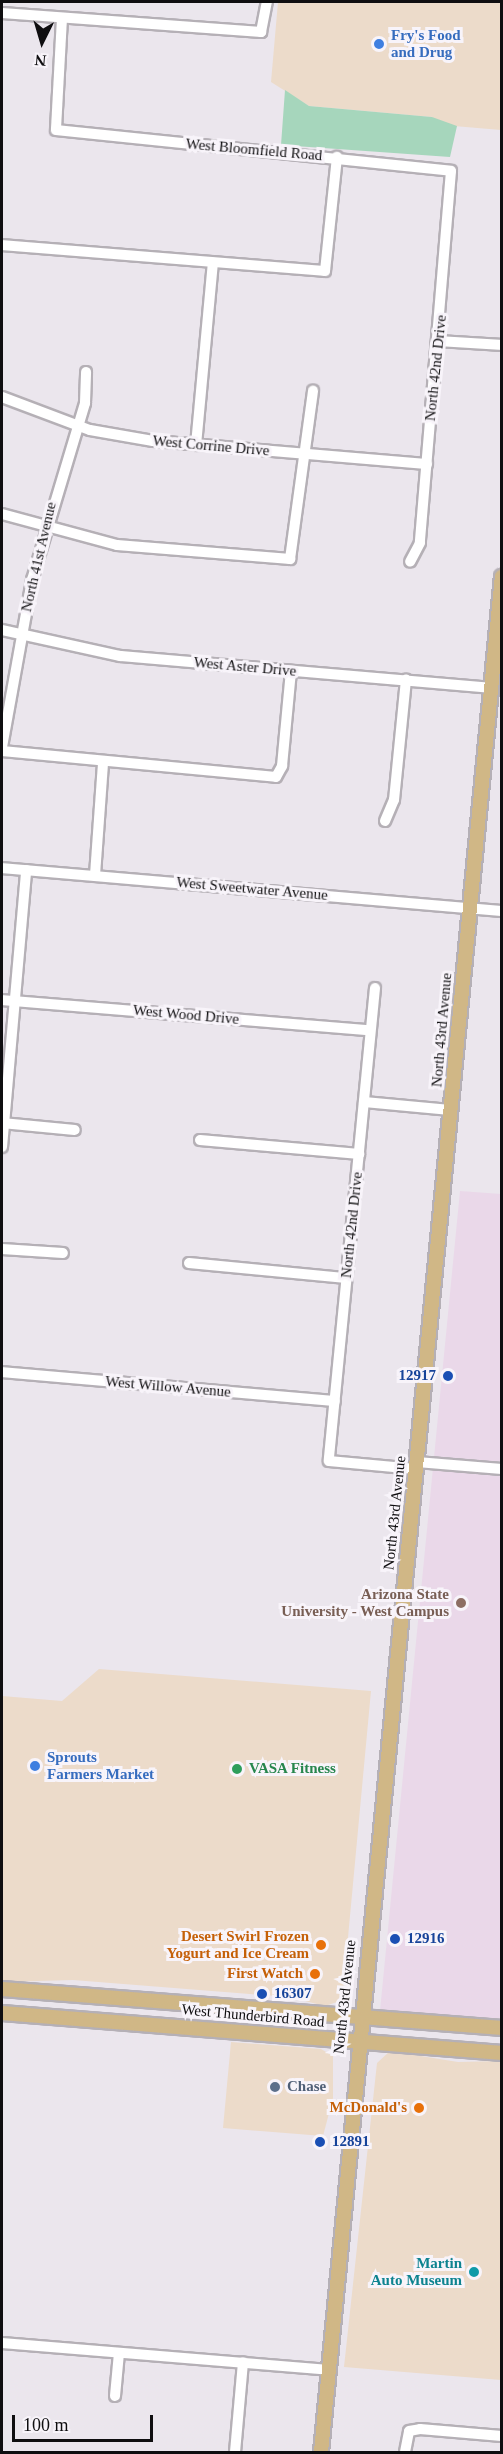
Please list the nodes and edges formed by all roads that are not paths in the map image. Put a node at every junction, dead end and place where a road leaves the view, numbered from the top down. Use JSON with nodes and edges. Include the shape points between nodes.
{"nodes":[{"id":1,"x":267,"y":2,"type":"edge"},
{"id":2,"x":2,"y":13,"type":"edge"},
{"id":3,"x":62,"y":18,"type":"junction"},
{"id":4,"x":337,"y":157,"type":"junction"},
{"id":5,"x":451,"y":171,"type":"joint"},
{"id":6,"x":2,"y":245,"type":"edge"},
{"id":7,"x":213,"y":263,"type":"junction"},
{"id":8,"x":440,"y":340,"type":"junction"},
{"id":9,"x":501,"y":345,"type":"edge"},
{"id":10,"x":86,"y":372,"type":"dead end"},
{"id":11,"x":313,"y":392,"type":"dead end"},
{"id":12,"x":2,"y":397,"type":"edge"},
{"id":13,"x":77,"y":426,"type":"junction"},
{"id":14,"x":196,"y":445,"type":"junction"},
{"id":15,"x":303,"y":454,"type":"junction"},
{"id":16,"x":427,"y":464,"type":"junction"},
{"id":17,"x":2,"y":514,"type":"edge"},
{"id":18,"x":44,"y":528,"type":"junction"},
{"id":19,"x":410,"y":562,"type":"dead end"},
{"id":20,"x":501,"y":577,"type":"edge"},
{"id":21,"x":501,"y":583,"type":"edge"},
{"id":22,"x":2,"y":630,"type":"edge"},
{"id":23,"x":22,"y":636,"type":"junction"},
{"id":24,"x":291,"y":671,"type":"junction"},
{"id":25,"x":406,"y":681,"type":"junction"},
{"id":26,"x":491,"y":688,"type":"junction"},
{"id":27,"x":2,"y":749,"type":"edge"},
{"id":28,"x":103,"y":763,"type":"junction"},
{"id":29,"x":385,"y":821,"type":"dead end"},
{"id":30,"x":2,"y":868,"type":"edge"},
{"id":31,"x":26,"y":870,"type":"junction"},
{"id":32,"x":95,"y":875,"type":"junction"},
{"id":33,"x":471,"y":908,"type":"junction"},
{"id":34,"x":501,"y":911,"type":"edge"},
{"id":35,"x":375,"y":988,"type":"dead end"},
{"id":36,"x":2,"y":1000,"type":"edge"},
{"id":37,"x":15,"y":1001,"type":"junction"},
{"id":38,"x":370,"y":1030,"type":"junction"},
{"id":39,"x":364,"y":1102,"type":"junction"},
{"id":40,"x":451,"y":1110,"type":"junction"},
{"id":41,"x":3,"y":1123,"type":"edge"},
{"id":42,"x":75,"y":1130,"type":"dead end"},
{"id":43,"x":200,"y":1140,"type":"dead end"},
{"id":44,"x":2,"y":1147,"type":"edge"},
{"id":45,"x":359,"y":1154,"type":"junction"},
{"id":46,"x":2,"y":1249,"type":"edge"},
{"id":47,"x":63,"y":1253,"type":"dead end"},
{"id":48,"x":189,"y":1263,"type":"dead end"},
{"id":49,"x":346,"y":1278,"type":"junction"},
{"id":50,"x":2,"y":1372,"type":"edge"},
{"id":51,"x":335,"y":1401,"type":"junction"},
{"id":52,"x":417,"y":1466,"type":"junction"},
{"id":53,"x":501,"y":1469,"type":"edge"},
{"id":54,"x":2,"y":1989,"type":"edge"},
{"id":55,"x":2,"y":2013,"type":"edge"},
{"id":56,"x":360,"y":2015,"type":"junction"},
{"id":57,"x":501,"y":2028,"type":"edge"},
{"id":58,"x":357,"y":2041,"type":"junction"},
{"id":59,"x":501,"y":2053,"type":"edge"},
{"id":60,"x":2,"y":2343,"type":"edge"},
{"id":61,"x":119,"y":2353,"type":"junction"},
{"id":62,"x":243,"y":2362,"type":"junction"},
{"id":63,"x":329,"y":2370,"type":"junction"},
{"id":64,"x":116,"y":2396,"type":"dead end"},
{"id":65,"x":501,"y":2436,"type":"edge"},
{"id":66,"x":235,"y":2452,"type":"edge"},
{"id":67,"x":321,"y":2452,"type":"edge"},
{"id":68,"x":405,"y":2452,"type":"edge"}],
"edges":[{"from":1,"to":3,"type":"street","via":[[261,32]]},
{"from":2,"to":3,"type":"street"},
{"from":3,"to":4,"type":"street","name":"West Bloomfield Road","via":[[56,130]]},
{"from":4,"to":5,"type":"street","name":"West Bloomfield Road"},
{"from":4,"to":7,"type":"street","via":[[325,271]]},
{"from":5,"to":8,"type":"street","name":"North 42nd Drive"},
{"from":6,"to":7,"type":"street"},
{"from":7,"to":14,"type":"street"},
{"from":8,"to":9,"type":"street"},
{"from":8,"to":16,"type":"street","name":"North 42nd Drive"},
{"from":10,"to":13,"type":"street","name":"North 41st Avenue","via":[[88,388]]},
{"from":11,"to":15,"type":"street"},
{"from":12,"to":13,"type":"street","name":"West Corrine Drive"},
{"from":13,"to":14,"type":"street","name":"West Corrine Drive"},
{"from":13,"to":18,"type":"street","name":"North 41st Avenue"},
{"from":14,"to":15,"type":"street","name":"West Corrine Drive"},
{"from":15,"to":16,"type":"street","name":"West Corrine Drive"},
{"from":15,"to":18,"type":"street","via":[[290,559],[117,545]]},
{"from":16,"to":19,"type":"street","name":"North 42nd Drive","via":[[420,543]]},
{"from":17,"to":18,"type":"street"},
{"from":18,"to":23,"type":"street","name":"North 41st Avenue"},
{"from":20,"to":21,"type":"main road","name":"North 43rd Avenue"},
{"from":21,"to":26,"type":"main road","name":"North 43rd Avenue"},
{"from":22,"to":23,"type":"street","name":"West Aster Drive"},
{"from":23,"to":24,"type":"street","name":"West Aster Drive","via":[[120,656]]},
{"from":23,"to":27,"type":"street","name":"North 41st Avenue"},
{"from":24,"to":25,"type":"street","name":"West Aster Drive"},
{"from":24,"to":28,"type":"street","via":[[282,766],[276,777]]},
{"from":25,"to":26,"type":"street","name":"West Aster Drive"},
{"from":25,"to":29,"type":"street","via":[[394,800]]},
{"from":26,"to":33,"type":"main road","name":"North 43rd Avenue"},
{"from":27,"to":28,"type":"street"},
{"from":28,"to":32,"type":"street"},
{"from":30,"to":31,"type":"street","name":"West Sweetwater Avenue"},
{"from":31,"to":32,"type":"street","name":"West Sweetwater Avenue"},
{"from":31,"to":37,"type":"street"},
{"from":32,"to":33,"type":"street","name":"West Sweetwater Avenue"},
{"from":33,"to":34,"type":"street","name":"West Sweetwater Avenue"},
{"from":33,"to":40,"type":"main road","name":"North 43rd Avenue"},
{"from":35,"to":38,"type":"street","name":"North 42nd Drive"},
{"from":36,"to":37,"type":"street","name":"West Wood Drive"},
{"from":37,"to":38,"type":"street","name":"West Wood Drive"},
{"from":37,"to":41,"type":"street"},
{"from":38,"to":39,"type":"street","name":"North 42nd Drive"},
{"from":39,"to":40,"type":"street"},
{"from":39,"to":45,"type":"street","name":"North 42nd Drive"},
{"from":40,"to":52,"type":"main road","name":"North 43rd Avenue"},
{"from":41,"to":42,"type":"street"},
{"from":41,"to":44,"type":"street"},
{"from":43,"to":45,"type":"street"},
{"from":45,"to":49,"type":"street","name":"North 42nd Drive"},
{"from":46,"to":47,"type":"street"},
{"from":48,"to":49,"type":"street"},
{"from":49,"to":51,"type":"street","name":"North 42nd Drive"},
{"from":50,"to":51,"type":"street","name":"West Willow Avenue"},
{"from":51,"to":52,"type":"street","name":"North 42nd Drive","via":[[329,1461]]},
{"from":52,"to":53,"type":"street"},
{"from":52,"to":56,"type":"main road","name":"North 43rd Avenue"},
{"from":54,"to":56,"type":"main road","name":"West Thunderbird Road"},
{"from":55,"to":58,"type":"main road","name":"West Thunderbird Road"},
{"from":56,"to":57,"type":"main road","name":"West Thunderbird Road"},
{"from":56,"to":58,"type":"main road","name":"North 43rd Avenue"},
{"from":58,"to":59,"type":"main road","name":"West Thunderbird Road"},
{"from":58,"to":63,"type":"main road","name":"North 43rd Avenue"},
{"from":60,"to":61,"type":"street"},
{"from":61,"to":62,"type":"street"},
{"from":61,"to":64,"type":"street"},
{"from":62,"to":63,"type":"street"},
{"from":62,"to":66,"type":"street"},
{"from":63,"to":67,"type":"main road","name":"North 43rd Avenue"},
{"from":65,"to":68,"type":"street","via":[[409,2431]]}]}
